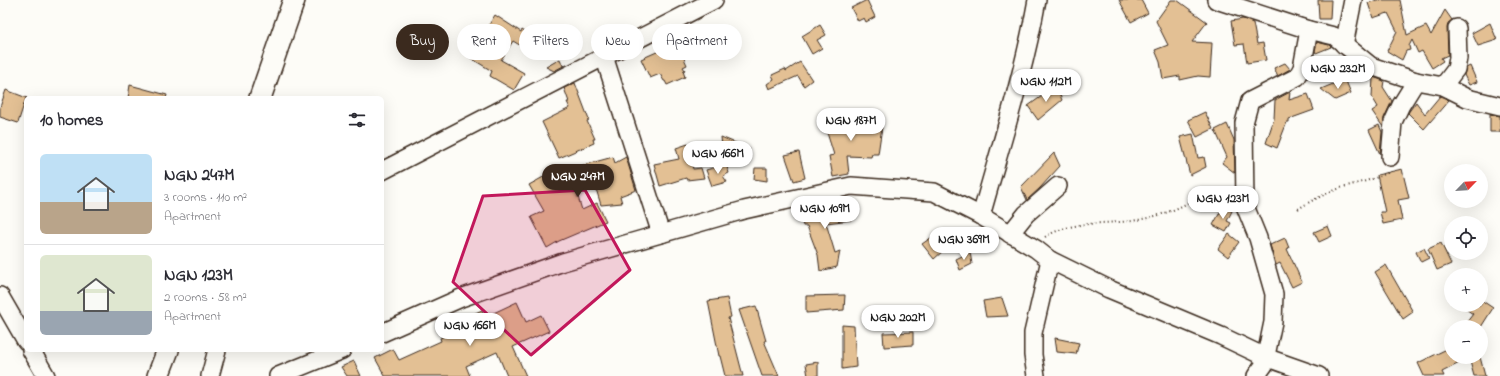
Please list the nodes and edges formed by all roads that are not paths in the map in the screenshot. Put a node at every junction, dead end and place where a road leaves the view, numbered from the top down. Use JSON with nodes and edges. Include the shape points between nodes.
{"nodes":[{"id":1,"x":294,"y":0,"type":"edge"},
{"id":2,"x":714,"y":0,"type":"edge"},
{"id":3,"x":1037,"y":0,"type":"edge"},
{"id":4,"x":1216,"y":0,"type":"edge"},
{"id":5,"x":1353,"y":0,"type":"edge"},
{"id":6,"x":1457,"y":28,"type":"dead end"},
{"id":7,"x":1308,"y":30,"type":"junction"},
{"id":8,"x":644,"y":36,"type":"edge"},
{"id":9,"x":1344,"y":45,"type":"junction"},
{"id":10,"x":596,"y":60,"type":"edge"},
{"id":11,"x":605,"y":60,"type":"edge"},
{"id":12,"x":1416,"y":80,"type":"junction"},
{"id":13,"x":1443,"y":86,"type":"junction"},
{"id":14,"x":261,"y":96,"type":"edge"},
{"id":15,"x":1500,"y":106,"type":"edge"},
{"id":16,"x":1390,"y":157,"type":"road end"},
{"id":17,"x":384,"y":170,"type":"edge"},
{"id":18,"x":1058,"y":186,"type":"dead end"},
{"id":19,"x":981,"y":216,"type":"junction"},
{"id":20,"x":661,"y":234,"type":"junction"},
{"id":21,"x":1010,"y":234,"type":"junction"},
{"id":22,"x":1050,"y":260,"type":"junction"},
{"id":23,"x":0,"y":296,"type":"edge"},
{"id":24,"x":384,"y":332,"type":"edge"},
{"id":25,"x":24,"y":338,"type":"edge"},
{"id":26,"x":32,"y":352,"type":"edge"},
{"id":27,"x":167,"y":352,"type":"edge"},
{"id":28,"x":216,"y":352,"type":"edge"},
{"id":29,"x":337,"y":352,"type":"edge"},
{"id":30,"x":1265,"y":357,"type":"junction"},
{"id":31,"x":46,"y":376,"type":"edge"},
{"id":32,"x":158,"y":376,"type":"edge"},
{"id":33,"x":210,"y":376,"type":"edge"},
{"id":34,"x":278,"y":376,"type":"edge"},
{"id":35,"x":1036,"y":376,"type":"edge"},
{"id":36,"x":1256,"y":376,"type":"edge"},
{"id":37,"x":1319,"y":376,"type":"edge"}],
"edges":[{"from":1,"to":14,"type":"main road"},
{"from":2,"to":8,"type":"street"},
{"from":3,"to":19,"type":"street","via":[[1018,86]]},
{"from":4,"to":7,"type":"street"},
{"from":5,"to":9,"type":"street"},
{"from":6,"to":13,"type":"street","via":[[1456,69]]},
{"from":7,"to":9,"type":"street","via":[[1334,36]]},
{"from":7,"to":30,"type":"street","via":[[1302,68],[1298,77],[1250,101],[1244,123],[1245,206],[1258,238],[1274,294],[1273,322]]},
{"from":9,"to":12,"type":"street","via":[[1371,66]]},
{"from":10,"to":17,"type":"street"},
{"from":11,"to":20,"type":"street"},
{"from":12,"to":13,"type":"street"},
{"from":12,"to":16,"type":"street","via":[[1393,122]]},
{"from":13,"to":15,"type":"street","via":[[1467,98]]},
{"from":18,"to":21,"type":"street","via":[[1026,214]]},
{"from":19,"to":20,"type":"street","via":[[934,192],[851,186],[744,210]]},
{"from":19,"to":21,"type":"street"},
{"from":20,"to":24,"type":"street","via":[[513,279],[461,298]]},
{"from":21,"to":22,"type":"street"},
{"from":22,"to":30,"type":"street"},
{"from":22,"to":35,"type":"street","via":[[1033,333],[1032,355]]},
{"from":23,"to":25,"type":"street"},
{"from":26,"to":31,"type":"street"},
{"from":27,"to":32,"type":"main road"},
{"from":28,"to":33,"type":"street"},
{"from":29,"to":34,"type":"street"},
{"from":30,"to":36,"type":"street","via":[[1264,365]]},
{"from":30,"to":37,"type":"street"}]}
